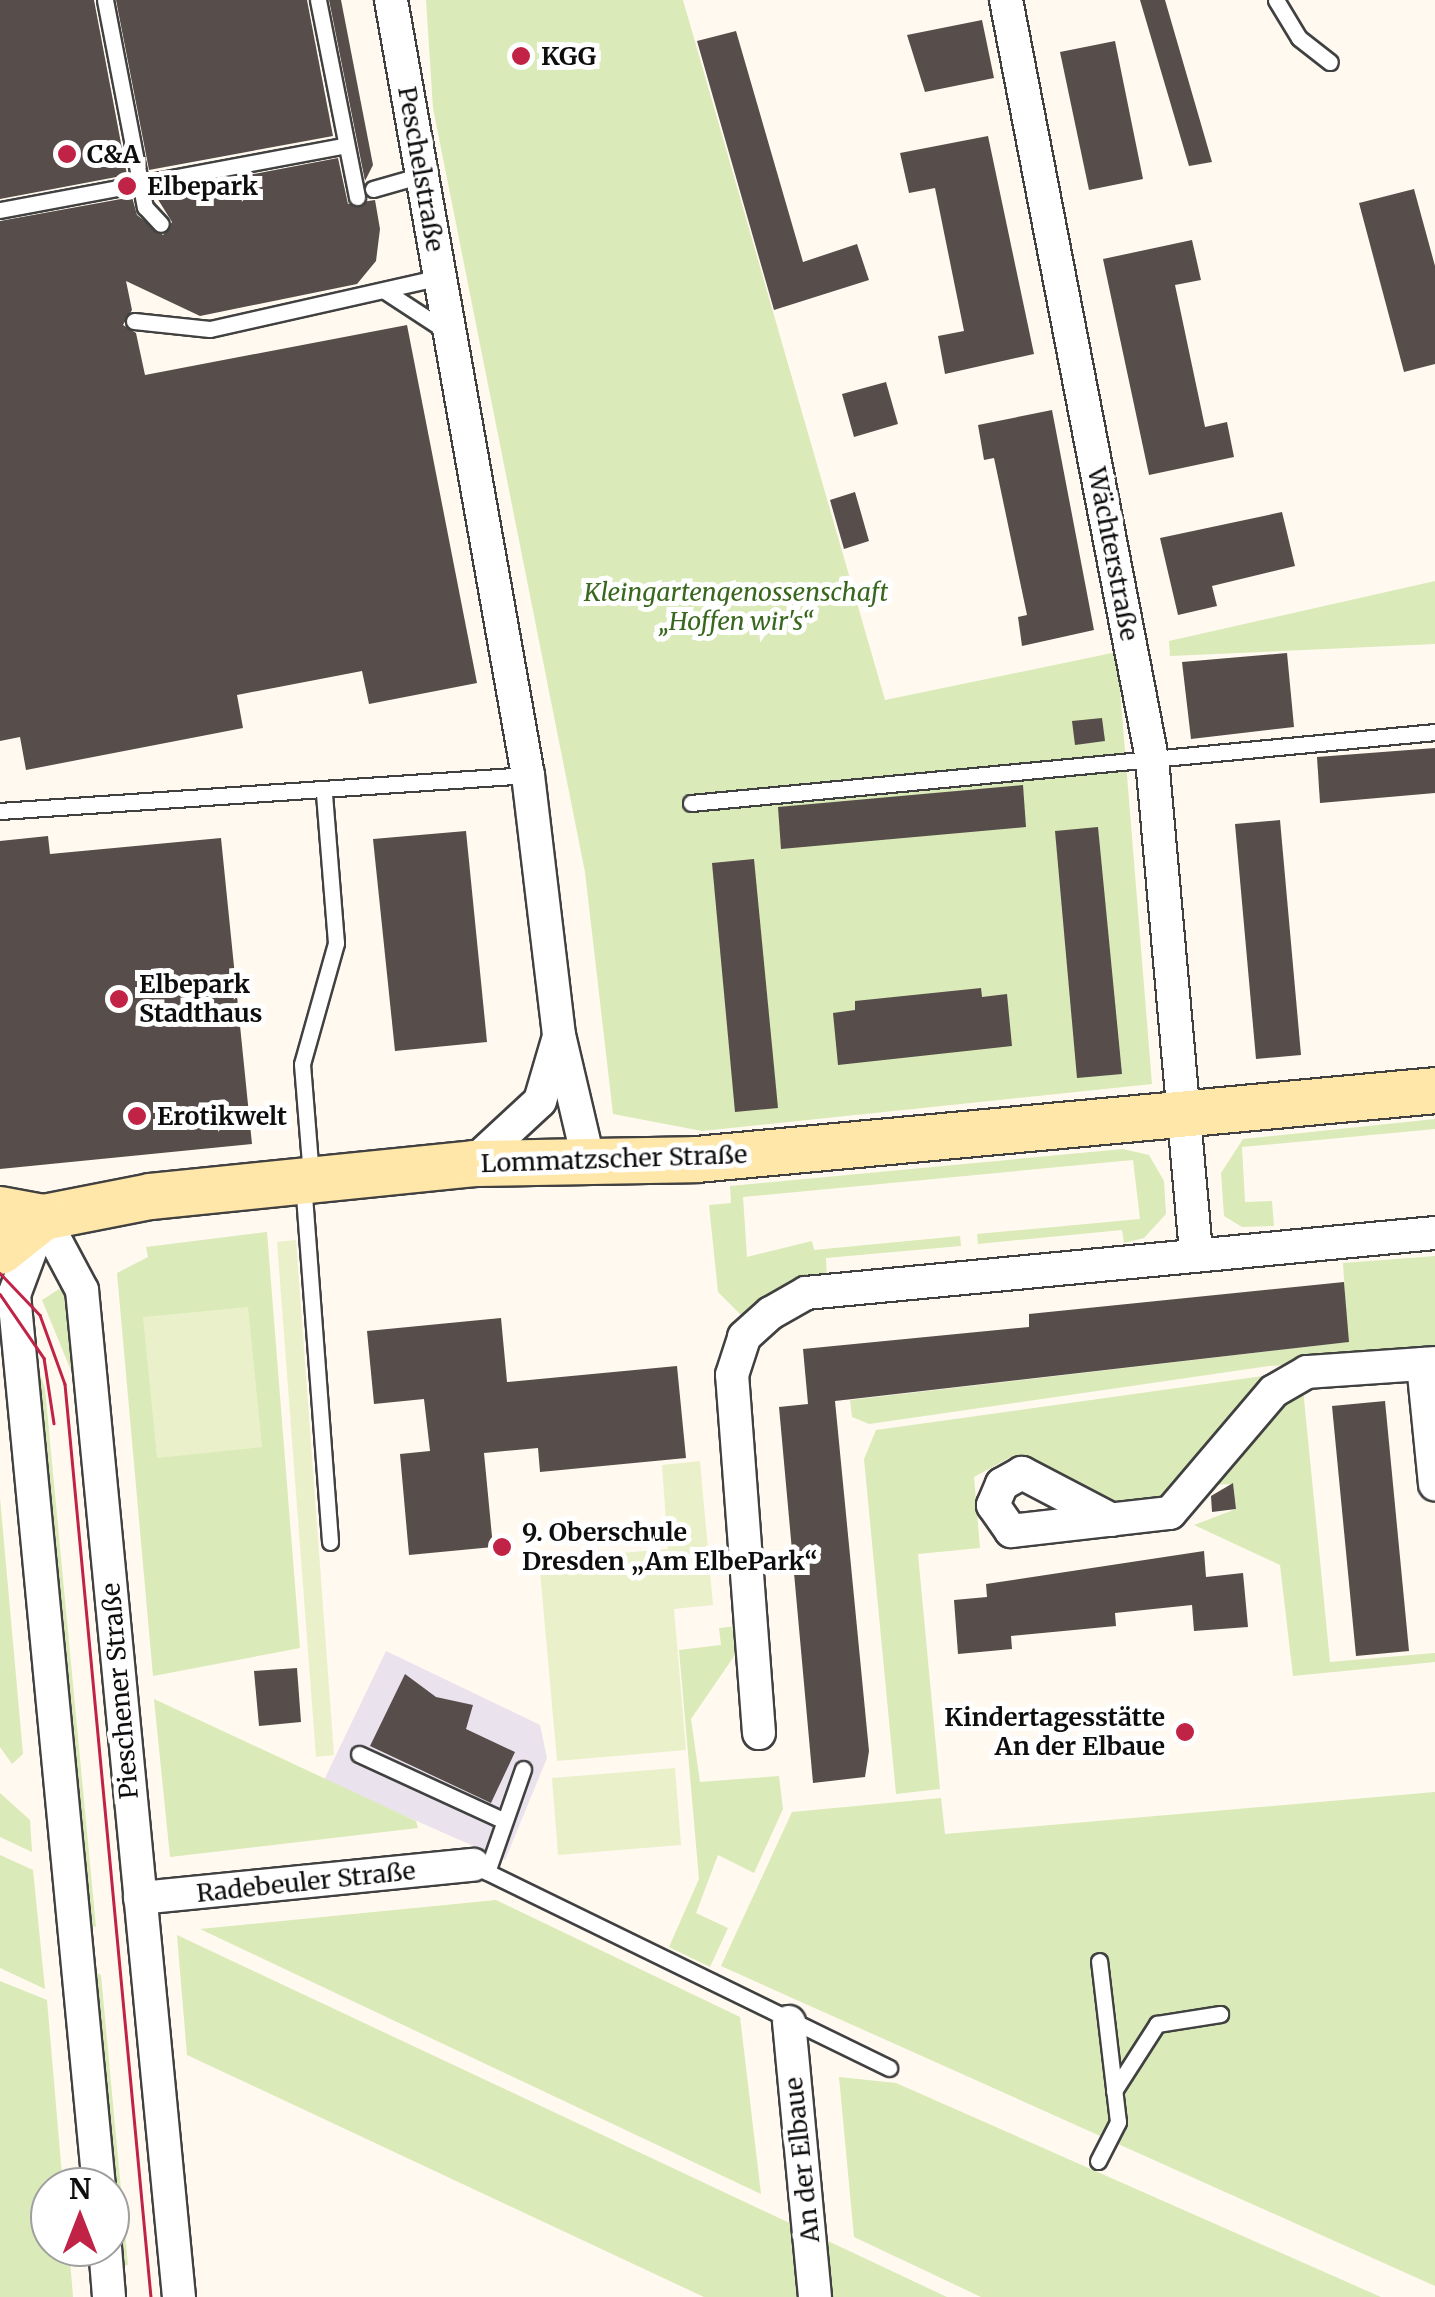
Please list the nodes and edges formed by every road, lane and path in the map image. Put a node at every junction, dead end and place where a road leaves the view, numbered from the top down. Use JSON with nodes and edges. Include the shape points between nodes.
{"nodes":[{"id":1,"x":106,"y":0,"type":"edge"},
{"id":2,"x":318,"y":0,"type":"edge"},
{"id":3,"x":391,"y":0,"type":"edge"},
{"id":4,"x":1006,"y":0,"type":"edge"},
{"id":5,"x":1276,"y":0,"type":"edge"},
{"id":6,"x":1330,"y":62,"type":"dead end"},
{"id":7,"x":346,"y":145,"type":"junction"},
{"id":8,"x":423,"y":174,"type":"junction"},
{"id":9,"x":140,"y":182,"type":"junction"},
{"id":10,"x":372,"y":188,"type":"dead end"},
{"id":11,"x":357,"y":197,"type":"dead end"},
{"id":12,"x":0,"y":210,"type":"edge"},
{"id":13,"x":160,"y":224,"type":"dead end"},
{"id":14,"x":441,"y":277,"type":"junction"},
{"id":15,"x":385,"y":291,"type":"junction"},
{"id":16,"x":134,"y":321,"type":"dead end"},
{"id":17,"x":451,"y":338,"type":"junction"},
{"id":18,"x":1435,"y":732,"type":"edge"},
{"id":19,"x":1152,"y":759,"type":"junction"},
{"id":20,"x":528,"y":776,"type":"junction"},
{"id":21,"x":324,"y":794,"type":"junction"},
{"id":22,"x":691,"y":803,"type":"dead end"},
{"id":23,"x":0,"y":811,"type":"edge"},
{"id":24,"x":559,"y":1036,"type":"junction"},
{"id":25,"x":1435,"y":1090,"type":"edge"},
{"id":26,"x":1186,"y":1113,"type":"junction"},
{"id":27,"x":588,"y":1159,"type":"junction"},
{"id":28,"x":472,"y":1164,"type":"junction"},
{"id":29,"x":307,"y":1180,"type":"junction"},
{"id":30,"x":21,"y":1213,"type":"edge"},
{"id":31,"x":0,"y":1231,"type":"edge"},
{"id":32,"x":1435,"y":1234,"type":"edge"},
{"id":33,"x":0,"y":1251,"type":"edge"},
{"id":34,"x":1196,"y":1252,"type":"junction"},
{"id":35,"x":8,"y":1308,"type":"edge"},
{"id":36,"x":1429,"y":1363,"type":"edge"},
{"id":37,"x":1435,"y":1484,"type":"edge"},
{"id":38,"x":1112,"y":1520,"type":"dead end"},
{"id":39,"x":330,"y":1542,"type":"dead end"},
{"id":40,"x":760,"y":1733,"type":"dead end"},
{"id":41,"x":360,"y":1754,"type":"dead end"},
{"id":42,"x":523,"y":1769,"type":"dead end"},
{"id":43,"x":500,"y":1819,"type":"junction"},
{"id":44,"x":480,"y":1869,"type":"junction"},
{"id":45,"x":140,"y":1898,"type":"junction"},
{"id":46,"x":1099,"y":1961,"type":"dead end"},
{"id":47,"x":1220,"y":2014,"type":"dead end"},
{"id":48,"x":788,"y":2022,"type":"junction"},
{"id":49,"x":889,"y":2068,"type":"dead end"},
{"id":50,"x":1114,"y":2091,"type":"junction"},
{"id":51,"x":1098,"y":2160,"type":"dead end"},
{"id":52,"x":97,"y":2167,"type":"edge"},
{"id":53,"x":107,"y":2267,"type":"edge"},
{"id":54,"x":109,"y":2297,"type":"edge"},
{"id":55,"x":179,"y":2297,"type":"edge"},
{"id":56,"x":815,"y":2297,"type":"edge"}],
"edges":[{"from":1,"to":9,"type":"lane"},
{"from":2,"to":7,"type":"lane"},
{"from":3,"to":8,"type":"street","name":"Peschelstraße"},
{"from":4,"to":19,"type":"street","name":"Wächterstraße"},
{"from":5,"to":6,"type":"lane","via":[[1290,27]]},
{"from":7,"to":9,"type":"lane"},
{"from":7,"to":11,"type":"lane"},
{"from":8,"to":10,"type":"lane"},
{"from":8,"to":14,"type":"street","name":"Peschelstraße"},
{"from":9,"to":12,"type":"lane"},
{"from":9,"to":13,"type":"lane"},
{"from":14,"to":15,"type":"lane"},
{"from":14,"to":17,"type":"street","name":"Peschelstraße"},
{"from":15,"to":16,"type":"lane","via":[[210,328]]},
{"from":15,"to":17,"type":"lane","via":[[415,303]]},
{"from":17,"to":20,"type":"street","name":"Peschelstraße"},
{"from":18,"to":19,"type":"lane"},
{"from":19,"to":22,"type":"lane"},
{"from":19,"to":26,"type":"street","name":"Wächterstraße"},
{"from":20,"to":21,"type":"lane"},
{"from":20,"to":24,"type":"street","name":"Peschelstraße"},
{"from":21,"to":23,"type":"lane"},
{"from":21,"to":29,"type":"lane","via":[[336,944],[302,1064]]},
{"from":24,"to":27,"type":"street","name":"Peschelstraße"},
{"from":24,"to":28,"type":"street","via":[[540,1101]]},
{"from":25,"to":26,"type":"main road","name":"Lommatzscher Straße"},
{"from":26,"to":27,"type":"main road","name":"Lommatzscher Straße","via":[[715,1157]]},
{"from":26,"to":34,"type":"street"},
{"from":27,"to":28,"type":"main road","name":"Lommatzscher Straße"},
{"from":28,"to":29,"type":"main road","name":"Lommatzscher Straße"},
{"from":29,"to":30,"type":"main road","name":"Lommatzscher Straße"},
{"from":29,"to":39,"type":"lane"},
{"from":30,"to":31,"type":"lane"},
{"from":30,"to":33,"type":"main road"},
{"from":30,"to":35,"type":"street"},
{"from":30,"to":45,"type":"street","name":"Pieschener Straße","via":[[82,1290]]},
{"from":32,"to":34,"type":"street"},
{"from":34,"to":40,"type":"street","via":[[806,1294],[744,1337],[732,1375]]},
{"from":35,"to":52,"type":"street"},
{"from":36,"to":37,"type":"street"},
{"from":36,"to":38,"type":"street","via":[[1306,1372],[1274,1391],[1170,1514]]},
{"from":41,"to":43,"type":"lane"},
{"from":42,"to":43,"type":"lane"},
{"from":43,"to":44,"type":"lane"},
{"from":44,"to":45,"type":"street","name":"Radebeuler Straße"},
{"from":44,"to":48,"type":"lane"},
{"from":45,"to":55,"type":"street","name":"Pieschener Straße"},
{"from":46,"to":50,"type":"lane"},
{"from":47,"to":50,"type":"lane","via":[[1157,2024]]},
{"from":48,"to":49,"type":"lane"},
{"from":48,"to":56,"type":"street","name":"An der Elbaue"},
{"from":50,"to":51,"type":"lane","via":[[1118,2122]]},
{"from":53,"to":54,"type":"street"}]}
